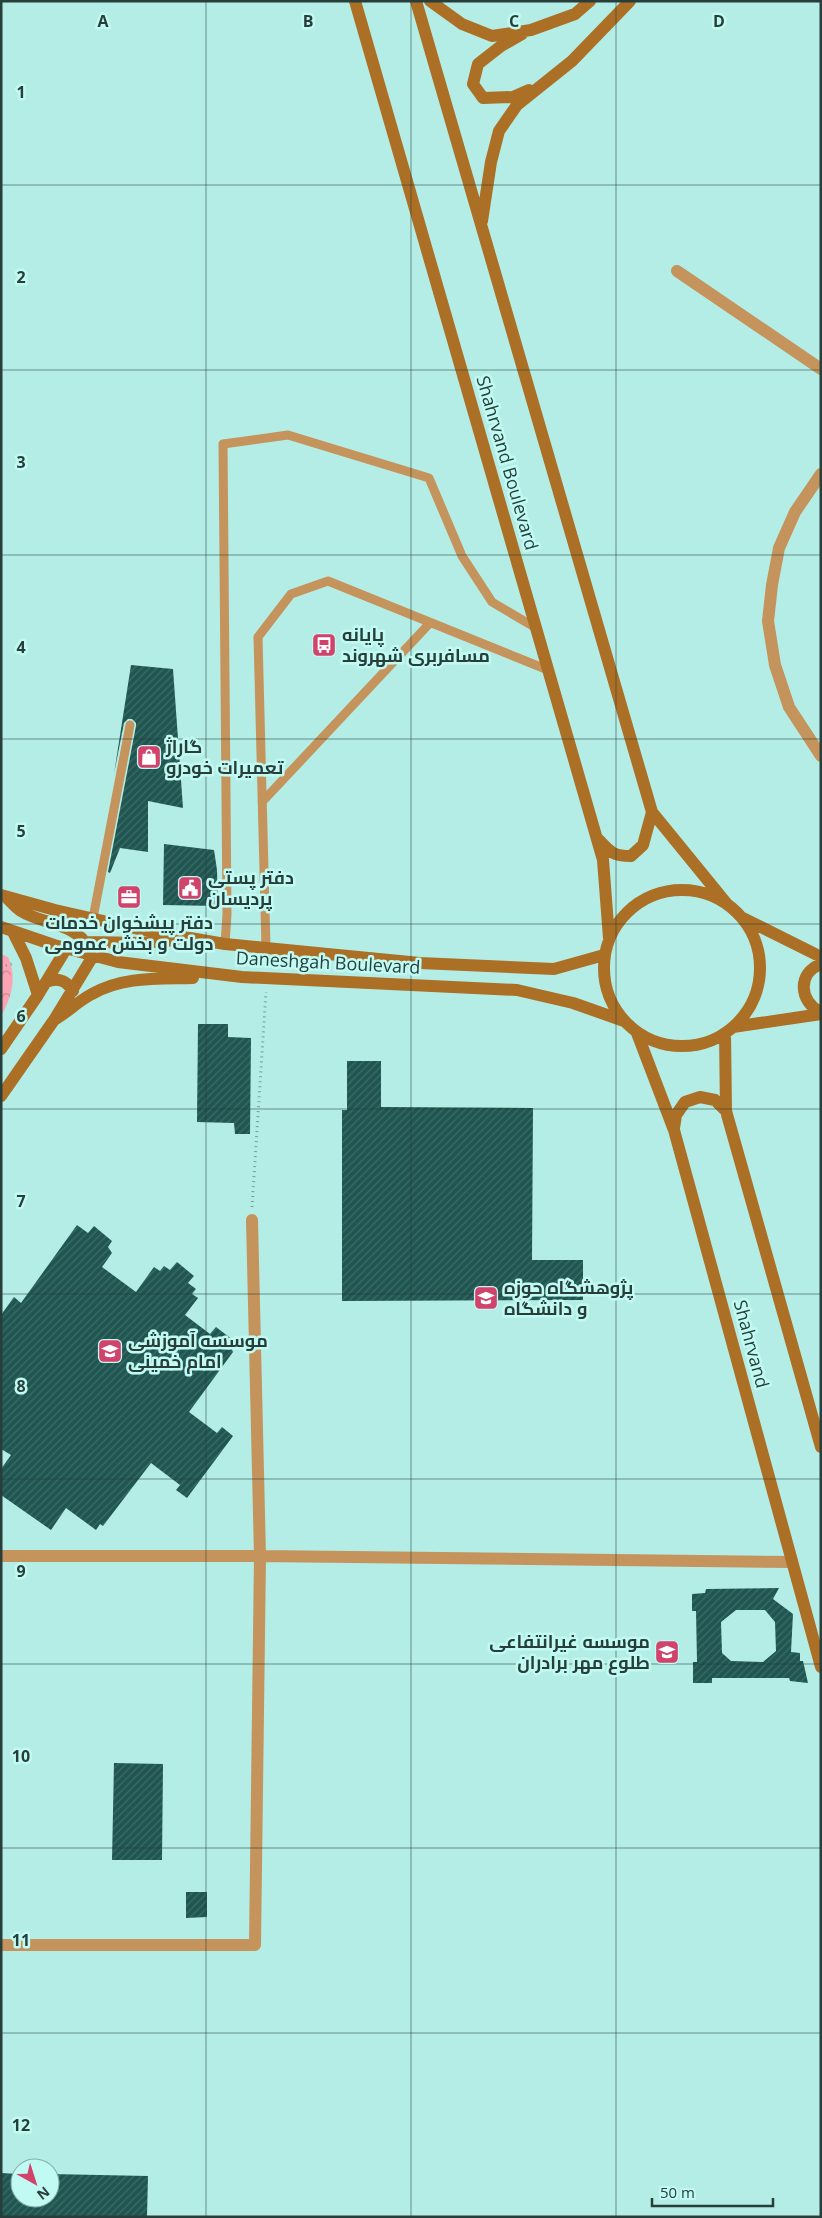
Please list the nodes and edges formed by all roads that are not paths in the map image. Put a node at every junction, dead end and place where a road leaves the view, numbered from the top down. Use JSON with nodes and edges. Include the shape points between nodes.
{"nodes":[{"id":1,"x":355,"y":1,"type":"edge"},
{"id":2,"x":416,"y":1,"type":"edge"},
{"id":3,"x":430,"y":1,"type":"edge"},
{"id":4,"x":590,"y":1,"type":"edge"},
{"id":5,"x":630,"y":1,"type":"edge"},
{"id":6,"x":531,"y":30,"type":"junction"},
{"id":7,"x":545,"y":82,"type":"junction"},
{"id":8,"x":482,"y":226,"type":"junction"},
{"id":9,"x":677,"y":270,"type":"dead end"},
{"id":10,"x":821,"y":369,"type":"edge"},
{"id":11,"x":821,"y":474,"type":"edge"},
{"id":12,"x":430,"y":624,"type":"junction"},
{"id":13,"x":536,"y":628,"type":"junction"},
{"id":14,"x":548,"y":670,"type":"junction"},
{"id":15,"x":130,"y":725,"type":"dead end"},
{"id":16,"x":821,"y":756,"type":"edge"},
{"id":17,"x":262,"y":802,"type":"junction"},
{"id":18,"x":652,"y":812,"type":"junction"},
{"id":19,"x":597,"y":838,"type":"junction"},
{"id":20,"x":4,"y":896,"type":"edge"},
{"id":21,"x":727,"y":904,"type":"junction"},
{"id":22,"x":741,"y":917,"type":"junction"},
{"id":23,"x":93,"y":918,"type":"junction"},
{"id":24,"x":7,"y":929,"type":"edge"},
{"id":25,"x":610,"y":938,"type":"junction"},
{"id":26,"x":195,"y":939,"type":"junction"},
{"id":27,"x":86,"y":942,"type":"junction"},
{"id":28,"x":225,"y":944,"type":"junction"},
{"id":29,"x":66,"y":948,"type":"junction"},
{"id":30,"x":266,"y":948,"type":"junction"},
{"id":31,"x":604,"y":955,"type":"junction"},
{"id":32,"x":93,"y":956,"type":"junction"},
{"id":33,"x":821,"y":957,"type":"edge"},
{"id":34,"x":821,"y":964,"type":"edge"},
{"id":35,"x":242,"y":977,"type":"junction"},
{"id":36,"x":46,"y":982,"type":"junction"},
{"id":37,"x":73,"y":991,"type":"junction"},
{"id":38,"x":38,"y":995,"type":"junction"},
{"id":39,"x":821,"y":1013,"type":"edge"},
{"id":40,"x":54,"y":1020,"type":"junction"},
{"id":41,"x":624,"y":1021,"type":"junction"},
{"id":42,"x":729,"y":1030,"type":"junction"},
{"id":43,"x":637,"y":1033,"type":"junction"},
{"id":44,"x":1,"y":1049,"type":"edge"},
{"id":45,"x":1,"y":1096,"type":"edge"},
{"id":46,"x":726,"y":1111,"type":"junction"},
{"id":47,"x":674,"y":1130,"type":"junction"},
{"id":48,"x":252,"y":1220,"type":"road end"},
{"id":49,"x":821,"y":1447,"type":"edge"},
{"id":50,"x":1,"y":1556,"type":"edge"},
{"id":51,"x":260,"y":1556,"type":"junction"},
{"id":52,"x":792,"y":1562,"type":"junction"},
{"id":53,"x":821,"y":1667,"type":"edge"},
{"id":54,"x":1,"y":1945,"type":"edge"}],
"edges":[{"from":1,"to":13,"type":"main road","name":"Shahrvand Boulevard"},
{"from":2,"to":8,"type":"main road"},
{"from":3,"to":6,"type":"main road","via":[[462,24],[492,36]]},
{"from":4,"to":6,"type":"main road","via":[[575,14]]},
{"from":5,"to":7,"type":"main road","via":[[583,50]]},
{"from":6,"to":7,"type":"main road","via":[[501,46],[478,64],[473,84],[483,98],[496,98],[514,97]]},
{"from":7,"to":8,"type":"main road","via":[[517,104],[499,131]]},
{"from":8,"to":18,"type":"main road"},
{"from":9,"to":10,"type":"street"},
{"from":11,"to":16,"type":"street","via":[[795,512],[779,548],[768,621],[776,665],[789,707]]},
{"from":12,"to":14,"type":"lane"},
{"from":12,"to":17,"type":"lane"},
{"from":12,"to":17,"type":"lane","via":[[328,581],[291,594],[258,637]]},
{"from":13,"to":14,"type":"main road","name":"Shahrvand Boulevard"},
{"from":13,"to":28,"type":"lane","via":[[492,602],[462,556],[429,478],[288,435],[223,444]]},
{"from":14,"to":19,"type":"main road","name":"Shahrvand Boulevard"},
{"from":15,"to":23,"type":"lane"},
{"from":17,"to":30,"type":"lane"},
{"from":18,"to":19,"type":"main road","via":[[643,845],[631,856],[617,856]]},
{"from":18,"to":21,"type":"main road"},
{"from":19,"to":25,"type":"main road","name":"Shahrvand Boulevard","via":[[603,860]]},
{"from":20,"to":23,"type":"main road","name":"Daneshgah Boulevard"},
{"from":20,"to":27,"type":"main road","via":[[21,911],[67,928]]},
{"from":21,"to":22,"type":"main road"},
{"from":21,"to":25,"type":"main road","via":[[690,890],[651,896],[620,920]]},
{"from":22,"to":33,"type":"main road"},
{"from":22,"to":42,"type":"main road","via":[[759,953],[760,974],[756,994],[747,1012]]},
{"from":23,"to":26,"type":"main road","name":"Daneshgah Boulevard"},
{"from":24,"to":29,"type":"main road","name":"Daneshgah Boulevard"},
{"from":24,"to":38,"type":"main road","via":[[26,958]]},
{"from":25,"to":31,"type":"main road"},
{"from":26,"to":27,"type":"main road","via":[[143,943]]},
{"from":26,"to":28,"type":"main road","name":"Daneshgah Boulevard"},
{"from":27,"to":29,"type":"main road"},
{"from":27,"to":32,"type":"main road"},
{"from":28,"to":30,"type":"main road","name":"Daneshgah Boulevard"},
{"from":29,"to":32,"type":"main road","name":"Daneshgah Boulevard"},
{"from":29,"to":36,"type":"main road"},
{"from":30,"to":31,"type":"main road","name":"Daneshgah Boulevard","via":[[420,963],[554,969]]},
{"from":31,"to":41,"type":"main road","via":[[606,990]]},
{"from":32,"to":35,"type":"main road","name":"Daneshgah Boulevard"},
{"from":32,"to":37,"type":"main road"},
{"from":34,"to":39,"type":"main road","via":[[810,970],[803,984],[808,1003]]},
{"from":35,"to":40,"type":"main road","via":[[145,979],[110,985]]},
{"from":35,"to":41,"type":"main road","name":"Daneshgah Boulevard","via":[[517,990]]},
{"from":36,"to":37,"type":"main road","via":[[62,980]]},
{"from":36,"to":38,"type":"main road"},
{"from":37,"to":40,"type":"main road"},
{"from":38,"to":44,"type":"main road"},
{"from":39,"to":42,"type":"main road"},
{"from":40,"to":45,"type":"main road"},
{"from":41,"to":43,"type":"main road"},
{"from":42,"to":43,"type":"main road","via":[[703,1044],[686,1047],[669,1046]]},
{"from":42,"to":46,"type":"main road"},
{"from":43,"to":47,"type":"main road","name":"Shahrvand"},
{"from":46,"to":47,"type":"main road","via":[[715,1100],[700,1097],[685,1102],[676,1115]]},
{"from":46,"to":49,"type":"main road"},
{"from":47,"to":52,"type":"main road","name":"Shahrvand"},
{"from":48,"to":51,"type":"street"},
{"from":50,"to":51,"type":"street"},
{"from":51,"to":52,"type":"street"},
{"from":51,"to":54,"type":"street","via":[[255,1945]]},
{"from":52,"to":53,"type":"main road","name":"Shahrvand"}]}
